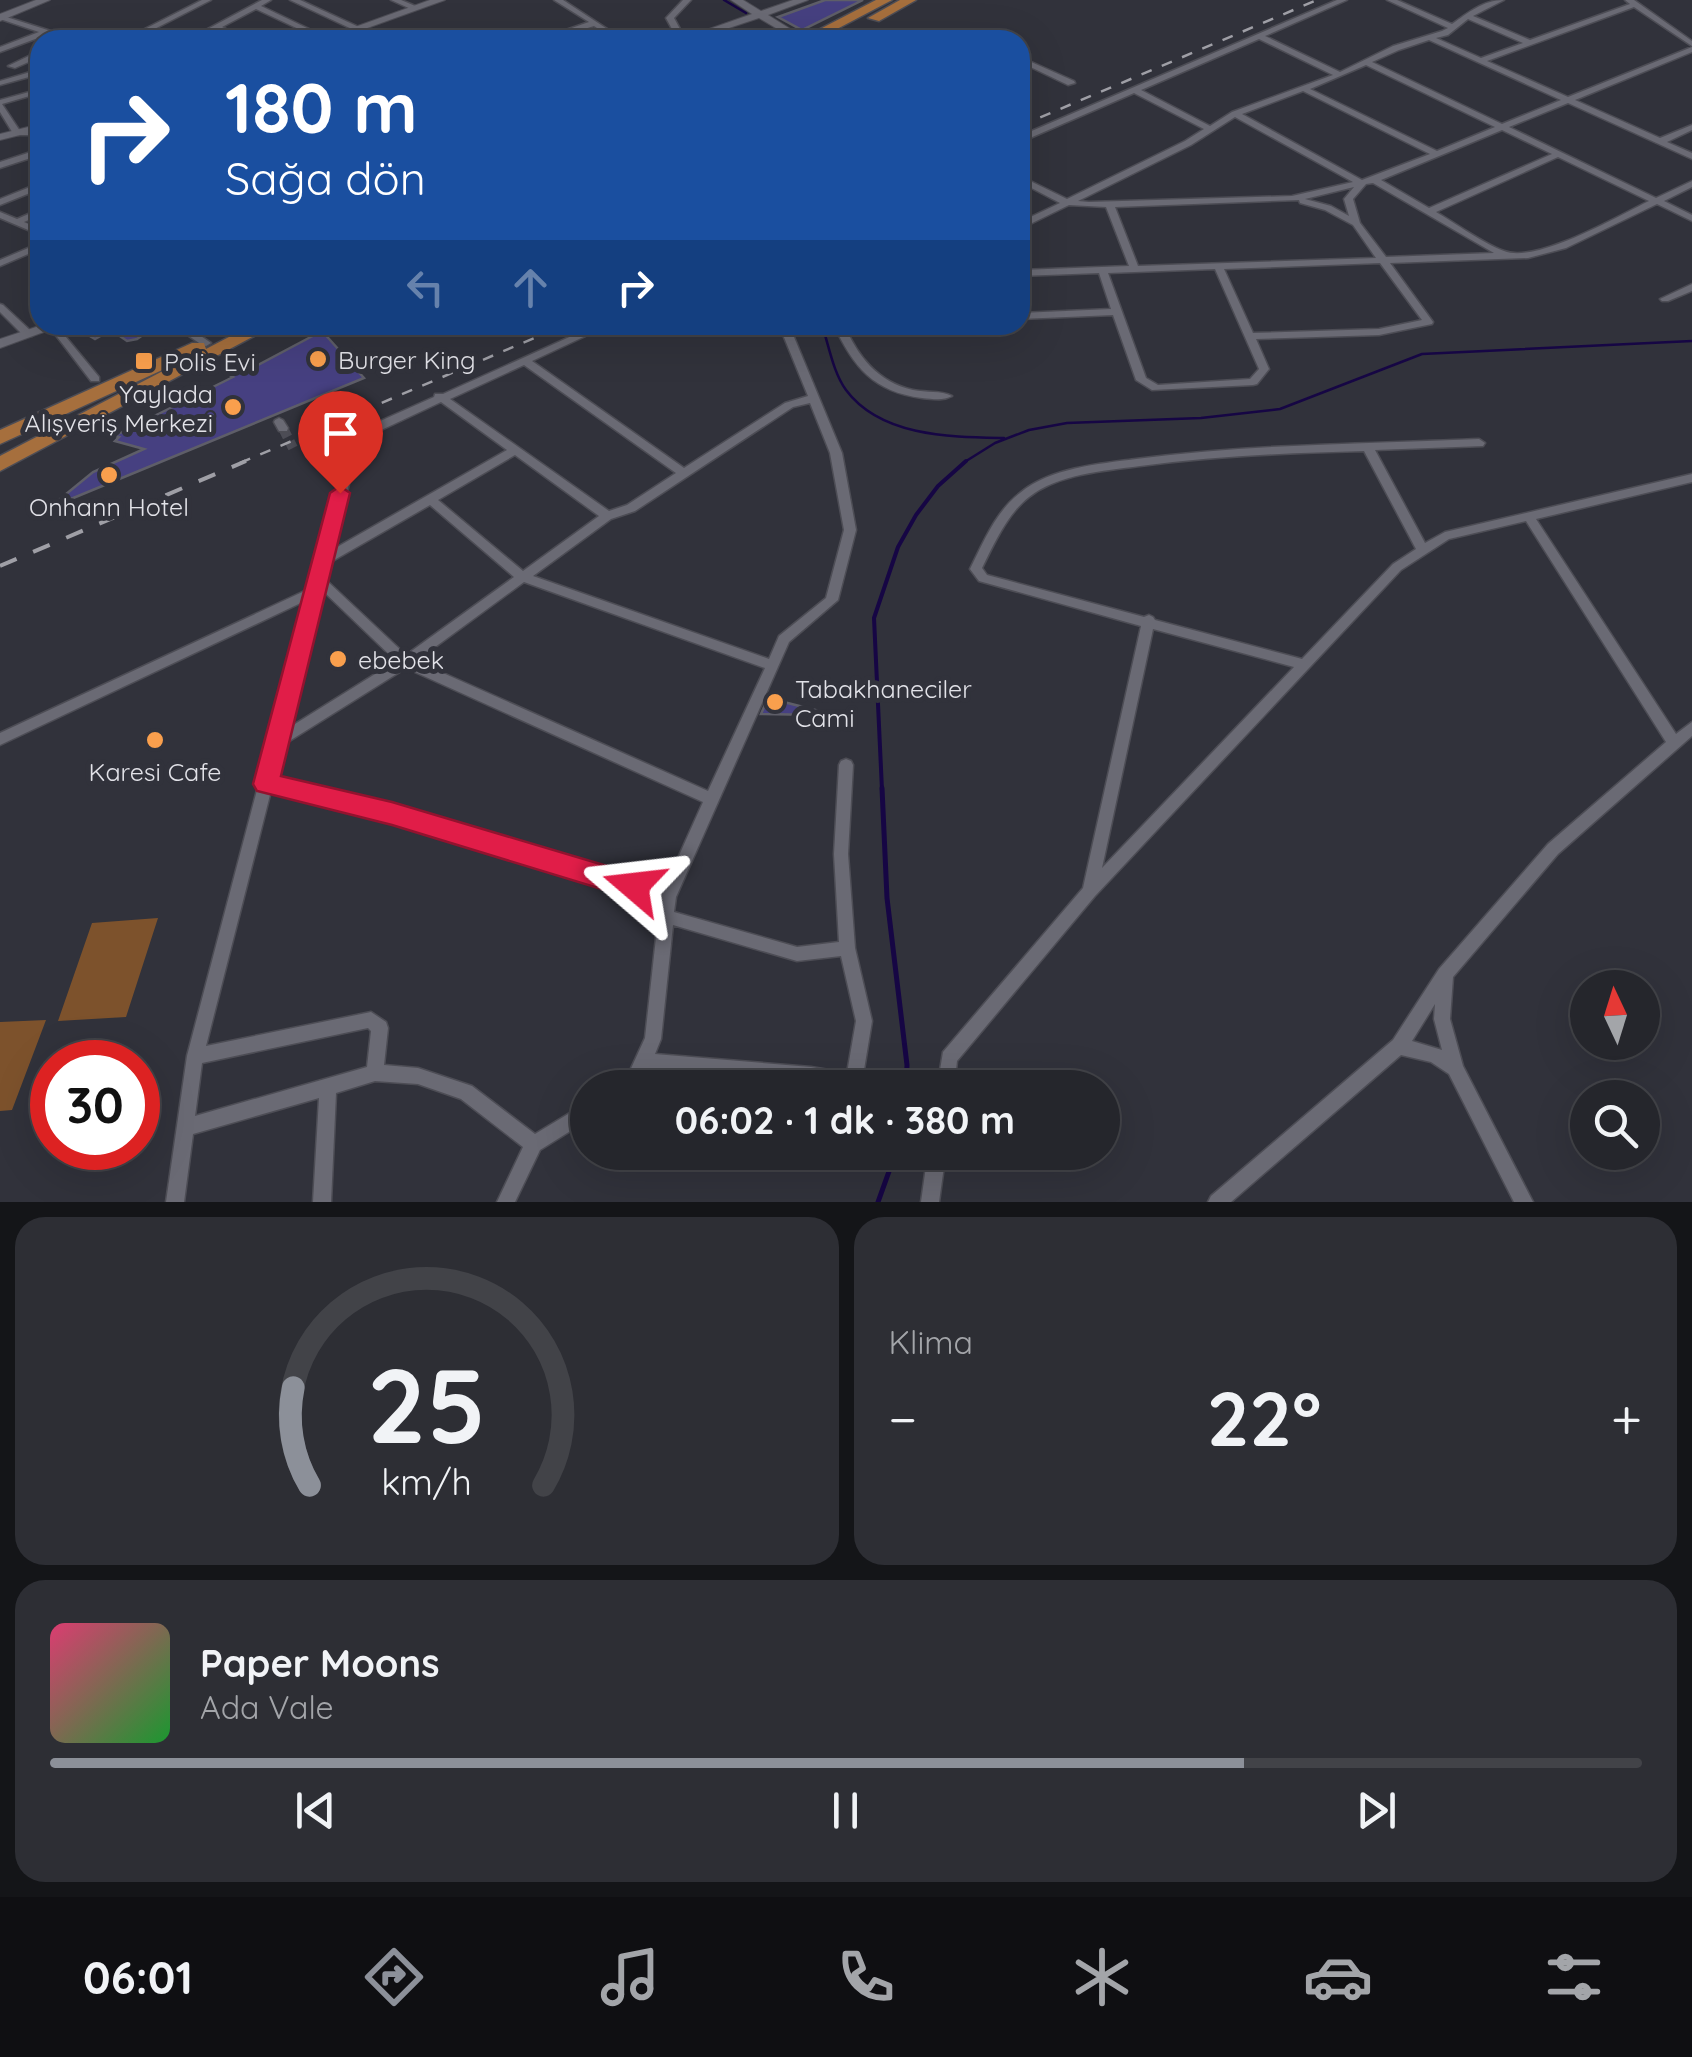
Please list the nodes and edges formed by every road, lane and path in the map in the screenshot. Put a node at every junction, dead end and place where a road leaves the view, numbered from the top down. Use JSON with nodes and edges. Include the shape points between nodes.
{"nodes":[{"id":1,"x":45,"y":0,"type":"edge"},
{"id":2,"x":208,"y":0,"type":"edge"},
{"id":3,"x":267,"y":0,"type":"edge"},
{"id":4,"x":294,"y":0,"type":"edge"},
{"id":5,"x":325,"y":0,"type":"edge"},
{"id":6,"x":395,"y":0,"type":"edge"},
{"id":7,"x":440,"y":0,"type":"edge"},
{"id":8,"x":558,"y":0,"type":"edge"},
{"id":9,"x":687,"y":0,"type":"edge"},
{"id":10,"x":736,"y":0,"type":"edge"},
{"id":11,"x":803,"y":0,"type":"edge"},
{"id":12,"x":886,"y":0,"type":"edge"},
{"id":13,"x":910,"y":0,"type":"edge"},
{"id":14,"x":1343,"y":0,"type":"edge"},
{"id":15,"x":1391,"y":0,"type":"edge"},
{"id":16,"x":1500,"y":0,"type":"edge"},
{"id":17,"x":1632,"y":2,"type":"edge"},
{"id":18,"x":256,"y":6,"type":"junction"},
{"id":19,"x":310,"y":8,"type":"junction"},
{"id":20,"x":416,"y":8,"type":"junction"},
{"id":21,"x":758,"y":15,"type":"junction"},
{"id":22,"x":1466,"y":16,"type":"junction"},
{"id":23,"x":0,"y":18,"type":"edge"},
{"id":24,"x":595,"y":23,"type":"junction"},
{"id":25,"x":18,"y":24,"type":"junction"},
{"id":26,"x":217,"y":26,"type":"junction"},
{"id":27,"x":1452,"y":27,"type":"junction"},
{"id":28,"x":357,"y":28,"type":"junction"},
{"id":29,"x":39,"y":30,"type":"edge"},
{"id":30,"x":152,"y":30,"type":"edge"},
{"id":31,"x":210,"y":30,"type":"edge"},
{"id":32,"x":225,"y":30,"type":"edge"},
{"id":33,"x":305,"y":30,"type":"edge"},
{"id":34,"x":352,"y":30,"type":"edge"},
{"id":35,"x":573,"y":30,"type":"edge"},
{"id":36,"x":605,"y":30,"type":"edge"},
{"id":37,"x":677,"y":30,"type":"edge"},
{"id":38,"x":712,"y":30,"type":"edge"},
{"id":39,"x":786,"y":30,"type":"edge"},
{"id":40,"x":825,"y":30,"type":"edge"},
{"id":41,"x":851,"y":30,"type":"edge"},
{"id":42,"x":0,"y":31,"type":"edge"},
{"id":43,"x":1259,"y":36,"type":"junction"},
{"id":44,"x":30,"y":38,"type":"edge"},
{"id":45,"x":1430,"y":38,"type":"junction"},
{"id":46,"x":1530,"y":43,"type":"junction"},
{"id":47,"x":1692,"y":46,"type":"edge"},
{"id":48,"x":0,"y":50,"type":"edge"},
{"id":49,"x":0,"y":60,"type":"edge"},
{"id":50,"x":30,"y":60,"type":"edge"},
{"id":51,"x":1480,"y":61,"type":"junction"},
{"id":52,"x":1365,"y":62,"type":"junction"},
{"id":53,"x":1030,"y":64,"type":"edge"},
{"id":54,"x":16,"y":68,"type":"junction"},
{"id":55,"x":30,"y":68,"type":"edge"},
{"id":56,"x":30,"y":72,"type":"edge"},
{"id":57,"x":0,"y":74,"type":"edge"},
{"id":58,"x":1340,"y":75,"type":"junction"},
{"id":59,"x":0,"y":83,"type":"edge"},
{"id":60,"x":1071,"y":84,"type":"dead end"},
{"id":61,"x":1305,"y":89,"type":"junction"},
{"id":62,"x":1135,"y":90,"type":"junction"},
{"id":63,"x":30,"y":94,"type":"edge"},
{"id":64,"x":1566,"y":101,"type":"junction"},
{"id":65,"x":0,"y":104,"type":"edge"},
{"id":66,"x":1236,"y":114,"type":"junction"},
{"id":67,"x":1503,"y":127,"type":"junction"},
{"id":68,"x":1692,"y":127,"type":"edge"},
{"id":69,"x":30,"y":129,"type":"edge"},
{"id":70,"x":1210,"y":129,"type":"junction"},
{"id":71,"x":16,"y":132,"type":"junction"},
{"id":72,"x":30,"y":132,"type":"edge"},
{"id":73,"x":1030,"y":135,"type":"edge"},
{"id":74,"x":0,"y":137,"type":"edge"},
{"id":75,"x":1659,"y":142,"type":"junction"},
{"id":76,"x":1436,"y":154,"type":"junction"},
{"id":77,"x":1560,"y":154,"type":"junction"},
{"id":78,"x":30,"y":156,"type":"edge"},
{"id":79,"x":1692,"y":156,"type":"edge"},
{"id":80,"x":0,"y":166,"type":"edge"},
{"id":81,"x":1368,"y":182,"type":"junction"},
{"id":82,"x":1030,"y":184,"type":"edge"},
{"id":83,"x":1692,"y":184,"type":"edge"},
{"id":84,"x":30,"y":190,"type":"edge"},
{"id":85,"x":1292,"y":199,"type":"junction"},
{"id":86,"x":1657,"y":201,"type":"junction"},
{"id":87,"x":0,"y":202,"type":"edge"},
{"id":88,"x":1065,"y":202,"type":"junction"},
{"id":89,"x":1110,"y":206,"type":"junction"},
{"id":90,"x":1428,"y":212,"type":"junction"},
{"id":91,"x":0,"y":215,"type":"edge"},
{"id":92,"x":30,"y":216,"type":"edge"},
{"id":93,"x":1692,"y":218,"type":"edge"},
{"id":94,"x":1030,"y":221,"type":"edge"},
{"id":95,"x":17,"y":222,"type":"junction"},
{"id":96,"x":1356,"y":223,"type":"junction"},
{"id":97,"x":30,"y":228,"type":"edge"},
{"id":98,"x":30,"y":250,"type":"edge"},
{"id":99,"x":1506,"y":256,"type":"junction"},
{"id":100,"x":1384,"y":260,"type":"junction"},
{"id":101,"x":0,"y":263,"type":"edge"},
{"id":102,"x":1219,"y":267,"type":"junction"},
{"id":103,"x":1135,"y":270,"type":"junction"},
{"id":104,"x":1103,"y":271,"type":"junction"},
{"id":105,"x":1030,"y":273,"type":"edge"},
{"id":106,"x":1692,"y":287,"type":"edge"},
{"id":107,"x":1664,"y":299,"type":"dead end"},
{"id":108,"x":0,"y":307,"type":"edge"},
{"id":109,"x":1117,"y":312,"type":"junction"},
{"id":110,"x":1030,"y":316,"type":"edge"},
{"id":111,"x":28,"y":334,"type":"joint"},
{"id":112,"x":61,"y":335,"type":"edge"},
{"id":113,"x":194,"y":335,"type":"edge"},
{"id":114,"x":221,"y":335,"type":"edge"},
{"id":115,"x":246,"y":335,"type":"edge"},
{"id":116,"x":581,"y":335,"type":"edge"},
{"id":117,"x":788,"y":335,"type":"edge"},
{"id":118,"x":843,"y":335,"type":"edge"},
{"id":119,"x":1250,"y":336,"type":"junction"},
{"id":120,"x":206,"y":343,"type":"junction"},
{"id":121,"x":0,"y":344,"type":"edge"},
{"id":122,"x":524,"y":360,"type":"junction"},
{"id":123,"x":95,"y":379,"type":"dead end"},
{"id":124,"x":440,"y":396,"type":"junction"},
{"id":125,"x":947,"y":396,"type":"dead end"},
{"id":126,"x":814,"y":398,"type":"junction"},
{"id":127,"x":0,"y":438,"type":"edge"},
{"id":128,"x":1479,"y":443,"type":"dead end"},
{"id":129,"x":0,"y":448,"type":"edge"},
{"id":130,"x":1369,"y":449,"type":"junction"},
{"id":131,"x":514,"y":450,"type":"junction"},
{"id":132,"x":0,"y":460,"type":"edge"},
{"id":133,"x":683,"y":473,"type":"junction"},
{"id":134,"x":1692,"y":478,"type":"edge"},
{"id":135,"x":431,"y":500,"type":"junction"},
{"id":136,"x":607,"y":516,"type":"junction"},
{"id":137,"x":1530,"y":518,"type":"junction"},
{"id":138,"x":1423,"y":550,"type":"junction"},
{"id":139,"x":322,"y":562,"type":"junction"},
{"id":140,"x":522,"y":577,"type":"junction"},
{"id":141,"x":316,"y":585,"type":"junction"},
{"id":142,"x":1149,"y":620,"type":"junction"},
{"id":143,"x":405,"y":662,"type":"junction"},
{"id":144,"x":772,"y":665,"type":"junction"},
{"id":145,"x":1306,"y":665,"type":"junction"},
{"id":146,"x":1692,"y":728,"type":"edge"},
{"id":147,"x":0,"y":739,"type":"edge"},
{"id":148,"x":275,"y":743,"type":"junction"},
{"id":149,"x":1674,"y":743,"type":"junction"},
{"id":150,"x":846,"y":765,"type":"dead end"},
{"id":151,"x":266,"y":784,"type":"junction"},
{"id":152,"x":711,"y":799,"type":"junction"},
{"id":153,"x":1090,"y":890,"type":"junction"},
{"id":154,"x":668,"y":897,"type":"junction"},
{"id":155,"x":665,"y":916,"type":"junction"},
{"id":156,"x":847,"y":948,"type":"junction"},
{"id":157,"x":1445,"y":974,"type":"junction"},
{"id":158,"x":1400,"y":1046,"type":"junction"},
{"id":159,"x":195,"y":1056,"type":"junction"},
{"id":160,"x":643,"y":1061,"type":"junction"},
{"id":161,"x":1455,"y":1068,"type":"junction"},
{"id":162,"x":639,"y":1070,"type":"edge"},
{"id":163,"x":947,"y":1070,"type":"edge"},
{"id":164,"x":374,"y":1073,"type":"junction"},
{"id":165,"x":328,"y":1086,"type":"junction"},
{"id":166,"x":570,"y":1121,"type":"edge"},
{"id":167,"x":187,"y":1127,"type":"junction"},
{"id":168,"x":534,"y":1144,"type":"junction"},
{"id":169,"x":934,"y":1170,"type":"edge"},
{"id":170,"x":176,"y":1202,"type":"edge"},
{"id":171,"x":322,"y":1202,"type":"edge"},
{"id":172,"x":506,"y":1202,"type":"edge"},
{"id":173,"x":930,"y":1202,"type":"edge"},
{"id":174,"x":1217,"y":1202,"type":"edge"},
{"id":175,"x":1524,"y":1202,"type":"edge"}],
"edges":[{"from":1,"to":23,"type":"main road"},
{"from":2,"to":30,"type":"street"},
{"from":3,"to":18,"type":"street"},
{"from":4,"to":19,"type":"street"},
{"from":5,"to":19,"type":"street"},
{"from":6,"to":20,"type":"street"},
{"from":7,"to":20,"type":"main road"},
{"from":8,"to":24,"type":"street"},
{"from":9,"to":37,"type":"street","via":[[670,18]]},
{"from":10,"to":21,"type":"main road"},
{"from":11,"to":21,"type":"main road"},
{"from":12,"to":40,"type":"highway"},
{"from":13,"to":41,"type":"highway"},
{"from":14,"to":43,"type":"street"},
{"from":15,"to":27,"type":"street"},
{"from":16,"to":22,"type":"street"},
{"from":17,"to":46,"type":"street"},
{"from":17,"to":47,"type":"street"},
{"from":18,"to":26,"type":"street"},
{"from":18,"to":33,"type":"street"},
{"from":19,"to":28,"type":"street"},
{"from":20,"to":28,"type":"main road"},
{"from":21,"to":38,"type":"main road"},
{"from":21,"to":39,"type":"main road"},
{"from":22,"to":27,"type":"street"},
{"from":22,"to":46,"type":"street"},
{"from":23,"to":25,"type":"street"},
{"from":24,"to":35,"type":"street"},
{"from":24,"to":36,"type":"street"},
{"from":25,"to":29,"type":"street"},
{"from":25,"to":42,"type":"street"},
{"from":26,"to":31,"type":"street"},
{"from":26,"to":32,"type":"street"},
{"from":27,"to":45,"type":"street"},
{"from":28,"to":34,"type":"main road"},
{"from":43,"to":58,"type":"street"},
{"from":43,"to":62,"type":"street"},
{"from":44,"to":48,"type":"street"},
{"from":45,"to":51,"type":"street"},
{"from":45,"to":52,"type":"street"},
{"from":46,"to":51,"type":"street"},
{"from":47,"to":64,"type":"street"},
{"from":49,"to":54,"type":"street"},
{"from":50,"to":54,"type":"street"},
{"from":51,"to":64,"type":"street"},
{"from":52,"to":58,"type":"street"},
{"from":52,"to":67,"type":"street"},
{"from":53,"to":60,"type":"street"},
{"from":54,"to":55,"type":"street"},
{"from":54,"to":57,"type":"street"},
{"from":56,"to":59,"type":"street"},
{"from":58,"to":61,"type":"street"},
{"from":61,"to":66,"type":"street"},
{"from":61,"to":76,"type":"street"},
{"from":62,"to":70,"type":"street"},
{"from":62,"to":73,"type":"street"},
{"from":63,"to":65,"type":"street"},
{"from":64,"to":67,"type":"street"},
{"from":64,"to":75,"type":"street"},
{"from":65,"to":71,"type":"street"},
{"from":66,"to":70,"type":"street"},
{"from":66,"to":81,"type":"street"},
{"from":67,"to":76,"type":"street"},
{"from":67,"to":77,"type":"street"},
{"from":68,"to":75,"type":"street"},
{"from":69,"to":71,"type":"main road"},
{"from":70,"to":88,"type":"street"},
{"from":71,"to":72,"type":"street"},
{"from":71,"to":74,"type":"main road"},
{"from":75,"to":79,"type":"street"},
{"from":76,"to":81,"type":"street"},
{"from":77,"to":86,"type":"street"},
{"from":77,"to":90,"type":"street"},
{"from":78,"to":80,"type":"street"},
{"from":81,"to":85,"type":"street"},
{"from":81,"to":90,"type":"street"},
{"from":81,"to":96,"type":"street","via":[[1348,199]]},
{"from":82,"to":88,"type":"street"},
{"from":83,"to":86,"type":"street"},
{"from":84,"to":87,"type":"street"},
{"from":85,"to":89,"type":"street"},
{"from":85,"to":96,"type":"street"},
{"from":86,"to":93,"type":"street"},
{"from":86,"to":99,"type":"street","via":[[1563,246]]},
{"from":88,"to":89,"type":"street"},
{"from":88,"to":94,"type":"street"},
{"from":89,"to":103,"type":"street"},
{"from":90,"to":99,"type":"street"},
{"from":91,"to":95,"type":"street"},
{"from":92,"to":95,"type":"street"},
{"from":95,"to":97,"type":"street"},
{"from":96,"to":100,"type":"street"},
{"from":98,"to":101,"type":"street"},
{"from":99,"to":100,"type":"street"},
{"from":100,"to":102,"type":"street"},
{"from":100,"to":119,"type":"street","via":[[1428,322],[1379,332]]},
{"from":102,"to":103,"type":"street"},
{"from":102,"to":119,"type":"street"},
{"from":103,"to":104,"type":"street"},
{"from":104,"to":105,"type":"street"},
{"from":104,"to":109,"type":"street"},
{"from":106,"to":107,"type":"street"},
{"from":108,"to":111,"type":"street"},
{"from":109,"to":110,"type":"street"},
{"from":109,"to":119,"type":"street","via":[[1141,380],[1156,388],[1253,382],[1264,368]]},
{"from":111,"to":121,"type":"main road"},
{"from":112,"to":123,"type":"street"},
{"from":113,"to":120,"type":"street"},
{"from":114,"to":120,"type":"highway"},
{"from":115,"to":132,"type":"highway"},
{"from":116,"to":122,"type":"street"},
{"from":117,"to":126,"type":"street"},
{"from":118,"to":125,"type":"street","via":[[860,365],[896,390],[912,397]]},
{"from":120,"to":127,"type":"highway"},
{"from":120,"to":129,"type":"highway"},
{"from":122,"to":124,"type":"street"},
{"from":122,"to":133,"type":"street"},
{"from":124,"to":131,"type":"street"},
{"from":124,"to":139,"type":"street","via":[[373,428],[352,452]]},
{"from":126,"to":133,"type":"street","via":[[789,404]]},
{"from":126,"to":144,"type":"street","via":[[836,454],[850,530],[832,600],[784,639]]},
{"from":128,"to":130,"type":"street"},
{"from":130,"to":138,"type":"street"},
{"from":130,"to":142,"type":"street","via":[[1106,465],[1059,476],[1028,491],[996,529],[976,569],[1006,586]]},
{"from":131,"to":135,"type":"street"},
{"from":131,"to":136,"type":"street"},
{"from":133,"to":136,"type":"street"},
{"from":134,"to":137,"type":"street"},
{"from":135,"to":139,"type":"street"},
{"from":135,"to":140,"type":"street"},
{"from":136,"to":140,"type":"street"},
{"from":137,"to":138,"type":"street","via":[[1444,536]]},
{"from":137,"to":149,"type":"street"},
{"from":138,"to":145,"type":"street","via":[[1397,567]]},
{"from":139,"to":141,"type":"street"},
{"from":140,"to":143,"type":"street"},
{"from":140,"to":144,"type":"street"},
{"from":141,"to":143,"type":"street"},
{"from":141,"to":147,"type":"street"},
{"from":141,"to":148,"type":"street"},
{"from":142,"to":145,"type":"street"},
{"from":142,"to":153,"type":"street"},
{"from":143,"to":148,"type":"street"},
{"from":143,"to":152,"type":"street"},
{"from":144,"to":152,"type":"street"},
{"from":145,"to":153,"type":"street"},
{"from":146,"to":149,"type":"street"},
{"from":148,"to":151,"type":"street"},
{"from":149,"to":157,"type":"street","via":[[1553,849]]},
{"from":150,"to":156,"type":"street","via":[[841,854]]},
{"from":151,"to":154,"type":"street","via":[[392,814]]},
{"from":151,"to":159,"type":"street"},
{"from":152,"to":154,"type":"street"},
{"from":153,"to":163,"type":"street","via":[[949,1058]]},
{"from":154,"to":155,"type":"street"},
{"from":155,"to":156,"type":"street","via":[[797,954]]},
{"from":155,"to":160,"type":"street","via":[[653,1039]]},
{"from":156,"to":160,"type":"street","via":[[864,1021],[854,1083]]},
{"from":157,"to":158,"type":"street"},
{"from":157,"to":161,"type":"street","via":[[1442,1019]]},
{"from":158,"to":161,"type":"street"},
{"from":158,"to":174,"type":"street"},
{"from":159,"to":164,"type":"street","via":[[371,1020],[380,1028]]},
{"from":159,"to":167,"type":"street"},
{"from":160,"to":162,"type":"street"},
{"from":161,"to":175,"type":"street"},
{"from":164,"to":165,"type":"street"},
{"from":164,"to":168,"type":"street","via":[[418,1076],[466,1092]]},
{"from":165,"to":167,"type":"street"},
{"from":165,"to":171,"type":"street"},
{"from":166,"to":168,"type":"street"},
{"from":167,"to":170,"type":"street"},
{"from":168,"to":172,"type":"street"},
{"from":169,"to":173,"type":"street"}]}
